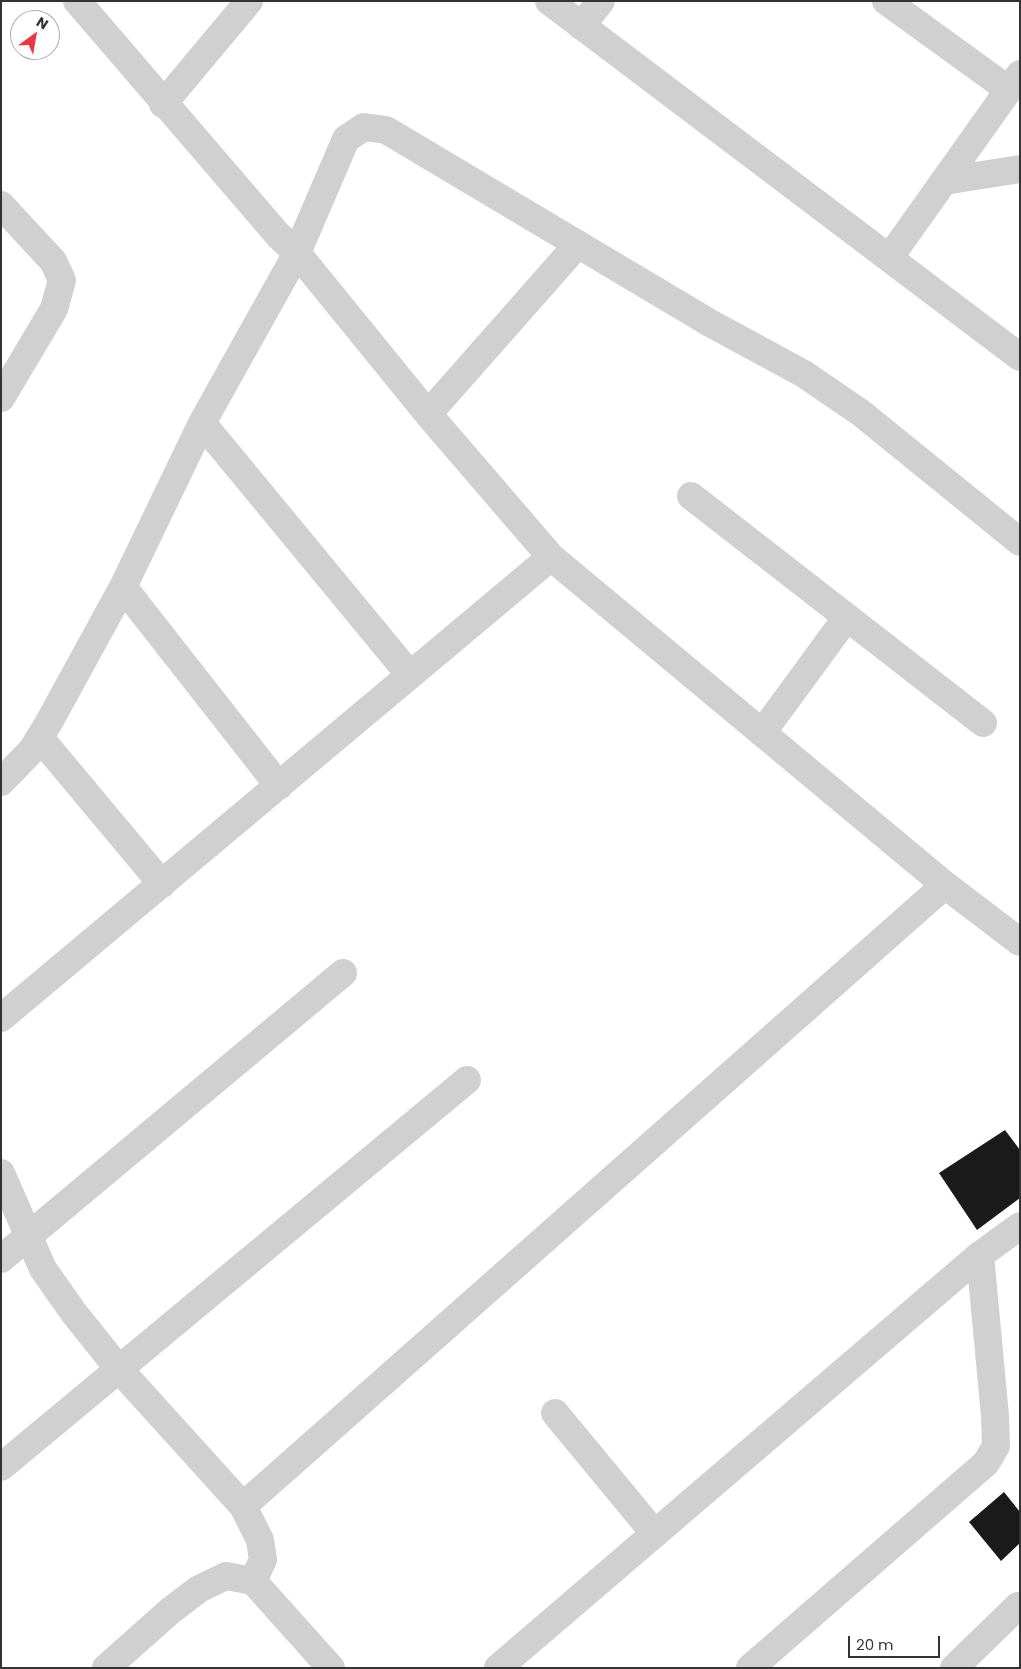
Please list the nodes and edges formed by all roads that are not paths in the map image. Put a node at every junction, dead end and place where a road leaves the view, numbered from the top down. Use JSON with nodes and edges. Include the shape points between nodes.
{"nodes":[{"id":1,"x":77,"y":1,"type":"edge"},
{"id":2,"x":249,"y":1,"type":"edge"},
{"id":3,"x":549,"y":1,"type":"edge"},
{"id":4,"x":602,"y":1,"type":"edge"},
{"id":5,"x":886,"y":1,"type":"edge"},
{"id":6,"x":581,"y":26,"type":"junction"},
{"id":7,"x":1014,"y":82,"type":"edge"},
{"id":8,"x":164,"y":104,"type":"junction"},
{"id":9,"x":1020,"y":168,"type":"edge"},
{"id":10,"x":944,"y":181,"type":"junction"},
{"id":11,"x":1,"y":205,"type":"edge"},
{"id":12,"x":578,"y":244,"type":"junction"},
{"id":13,"x":297,"y":253,"type":"junction"},
{"id":14,"x":890,"y":257,"type":"junction"},
{"id":15,"x":1020,"y":357,"type":"edge"},
{"id":16,"x":1,"y":398,"type":"edge"},
{"id":17,"x":428,"y":414,"type":"junction"},
{"id":18,"x":202,"y":423,"type":"junction"},
{"id":19,"x":691,"y":496,"type":"dead end"},
{"id":20,"x":1020,"y":542,"type":"edge"},
{"id":21,"x":551,"y":558,"type":"junction"},
{"id":22,"x":122,"y":587,"type":"junction"},
{"id":23,"x":847,"y":617,"type":"junction"},
{"id":24,"x":410,"y":675,"type":"junction"},
{"id":25,"x":983,"y":723,"type":"dead end"},
{"id":26,"x":762,"y":733,"type":"junction"},
{"id":27,"x":40,"y":738,"type":"junction"},
{"id":28,"x":1,"y":782,"type":"edge"},
{"id":29,"x":279,"y":786,"type":"junction"},
{"id":30,"x":162,"y":884,"type":"junction"},
{"id":31,"x":945,"y":885,"type":"junction"},
{"id":32,"x":1020,"y":942,"type":"edge"},
{"id":33,"x":343,"y":974,"type":"dead end"},
{"id":34,"x":1,"y":1018,"type":"edge"},
{"id":35,"x":467,"y":1080,"type":"dead end"},
{"id":36,"x":1,"y":1173,"type":"edge"},
{"id":37,"x":1020,"y":1226,"type":"edge"},
{"id":38,"x":28,"y":1237,"type":"junction"},
{"id":39,"x":980,"y":1255,"type":"junction"},
{"id":40,"x":1,"y":1259,"type":"edge"},
{"id":41,"x":118,"y":1368,"type":"junction"},
{"id":42,"x":555,"y":1412,"type":"dead end"},
{"id":43,"x":1,"y":1467,"type":"edge"},
{"id":44,"x":243,"y":1506,"type":"junction"},
{"id":45,"x":655,"y":1534,"type":"junction"},
{"id":46,"x":253,"y":1581,"type":"junction"},
{"id":47,"x":1018,"y":1606,"type":"dead end"},
{"id":48,"x":106,"y":1668,"type":"edge"},
{"id":49,"x":331,"y":1668,"type":"edge"},
{"id":50,"x":498,"y":1668,"type":"edge"},
{"id":51,"x":750,"y":1668,"type":"edge"},
{"id":52,"x":954,"y":1668,"type":"edge"}],
"edges":[{"from":1,"to":8,"type":"street"},
{"from":2,"to":8,"type":"street"},
{"from":3,"to":6,"type":"street"},
{"from":4,"to":6,"type":"street"},
{"from":5,"to":7,"type":"street"},
{"from":6,"to":14,"type":"street"},
{"from":7,"to":10,"type":"street"},
{"from":8,"to":13,"type":"street"},
{"from":9,"to":10,"type":"street"},
{"from":10,"to":14,"type":"street"},
{"from":11,"to":16,"type":"street","via":[[53,262],[62,280],[54,308]]},
{"from":12,"to":13,"type":"street","via":[[386,130],[364,127],[346,140]]},
{"from":12,"to":17,"type":"street"},
{"from":12,"to":20,"type":"street","via":[[710,323],[804,374],[861,413]]},
{"from":13,"to":17,"type":"street"},
{"from":13,"to":18,"type":"street"},
{"from":14,"to":15,"type":"street"},
{"from":17,"to":21,"type":"street"},
{"from":18,"to":22,"type":"street"},
{"from":18,"to":24,"type":"street"},
{"from":19,"to":23,"type":"street"},
{"from":21,"to":24,"type":"street"},
{"from":21,"to":26,"type":"street"},
{"from":22,"to":27,"type":"street"},
{"from":22,"to":29,"type":"street"},
{"from":23,"to":25,"type":"street"},
{"from":23,"to":26,"type":"street"},
{"from":24,"to":29,"type":"street"},
{"from":26,"to":31,"type":"street"},
{"from":27,"to":28,"type":"street"},
{"from":27,"to":30,"type":"street"},
{"from":29,"to":30,"type":"street"},
{"from":30,"to":34,"type":"street"},
{"from":31,"to":32,"type":"street"},
{"from":31,"to":44,"type":"street"},
{"from":33,"to":38,"type":"street"},
{"from":35,"to":41,"type":"street"},
{"from":36,"to":38,"type":"street"},
{"from":37,"to":39,"type":"street"},
{"from":38,"to":40,"type":"street"},
{"from":38,"to":41,"type":"street","via":[[42,1269]]},
{"from":39,"to":45,"type":"street"},
{"from":39,"to":51,"type":"street","via":[[996,1416],[996,1446],[986,1463]]},
{"from":41,"to":43,"type":"street"},
{"from":41,"to":44,"type":"street"},
{"from":42,"to":45,"type":"street"},
{"from":44,"to":46,"type":"street","via":[[260,1540],[263,1560]]},
{"from":45,"to":50,"type":"street"},
{"from":46,"to":48,"type":"street","via":[[226,1576],[199,1589]]},
{"from":46,"to":49,"type":"street"},
{"from":47,"to":52,"type":"street"}]}
